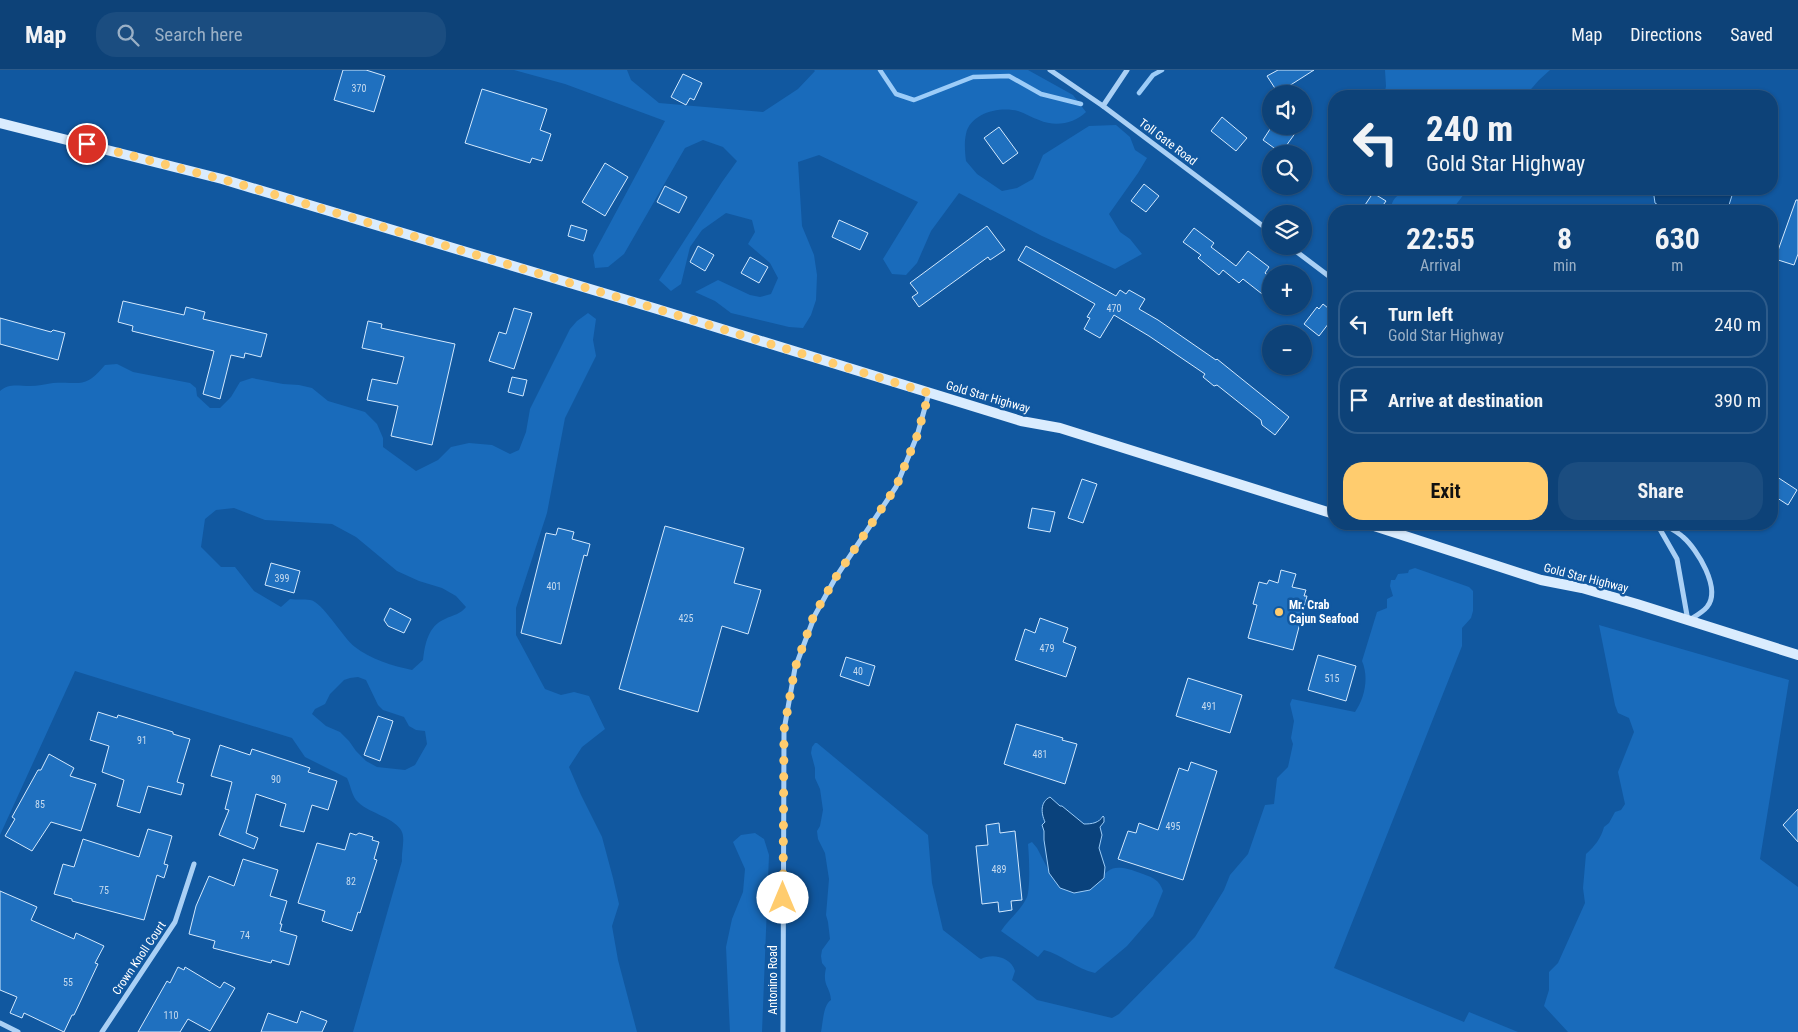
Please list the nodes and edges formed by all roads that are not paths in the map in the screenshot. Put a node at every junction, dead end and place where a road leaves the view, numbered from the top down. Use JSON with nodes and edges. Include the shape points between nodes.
{"nodes":[{"id":1,"x":1050,"y":70,"type":"edge"},
{"id":2,"x":1127,"y":70,"type":"edge"},
{"id":3,"x":1103,"y":106,"type":"junction"},
{"id":4,"x":0,"y":123,"type":"edge"},
{"id":5,"x":1262,"y":225,"type":"edge"},
{"id":6,"x":1301,"y":255,"type":"edge"},
{"id":7,"x":1328,"y":275,"type":"edge"},
{"id":8,"x":929,"y":393,"type":"junction"},
{"id":9,"x":1328,"y":512,"type":"edge"},
{"id":10,"x":1387,"y":530,"type":"edge"},
{"id":11,"x":1660,"y":530,"type":"edge"},
{"id":12,"x":1673,"y":530,"type":"edge"},
{"id":13,"x":1688,"y":621,"type":"junction"},
{"id":14,"x":1798,"y":655,"type":"edge"},
{"id":15,"x":194,"y":864,"type":"dead end"},
{"id":16,"x":0,"y":1024,"type":"edge"},
{"id":17,"x":18,"y":1032,"type":"edge"},
{"id":18,"x":102,"y":1032,"type":"edge"},
{"id":19,"x":783,"y":1032,"type":"edge"}],
"edges":[{"from":1,"to":3,"type":"street","name":"Toll Gate Road"},
{"from":2,"to":3,"type":"street"},
{"from":3,"to":5,"type":"street","name":"Toll Gate Road"},
{"from":4,"to":8,"type":"main road","name":"Gold Star Highway","via":[[229,181]]},
{"from":6,"to":7,"type":"street"},
{"from":8,"to":9,"type":"main road","name":"Gold Star Highway","via":[[1021,421],[1060,428]]},
{"from":8,"to":19,"type":"street","name":"Antonino Road","via":[[917,436],[896,487],[814,615],[795,668],[784,730]]},
{"from":10,"to":13,"type":"main road","name":"Gold Star Highway","via":[[1541,580],[1582,588]]},
{"from":11,"to":13,"type":"street","via":[[1677,559]]},
{"from":12,"to":13,"type":"street","via":[[1684,537],[1709,574],[1712,596],[1708,606]]},
{"from":13,"to":14,"type":"main road","name":"Gold Star Highway"},
{"from":15,"to":18,"type":"street","name":"Crown Knoll Court","via":[[175,922]]},
{"from":16,"to":17,"type":"street"}]}
